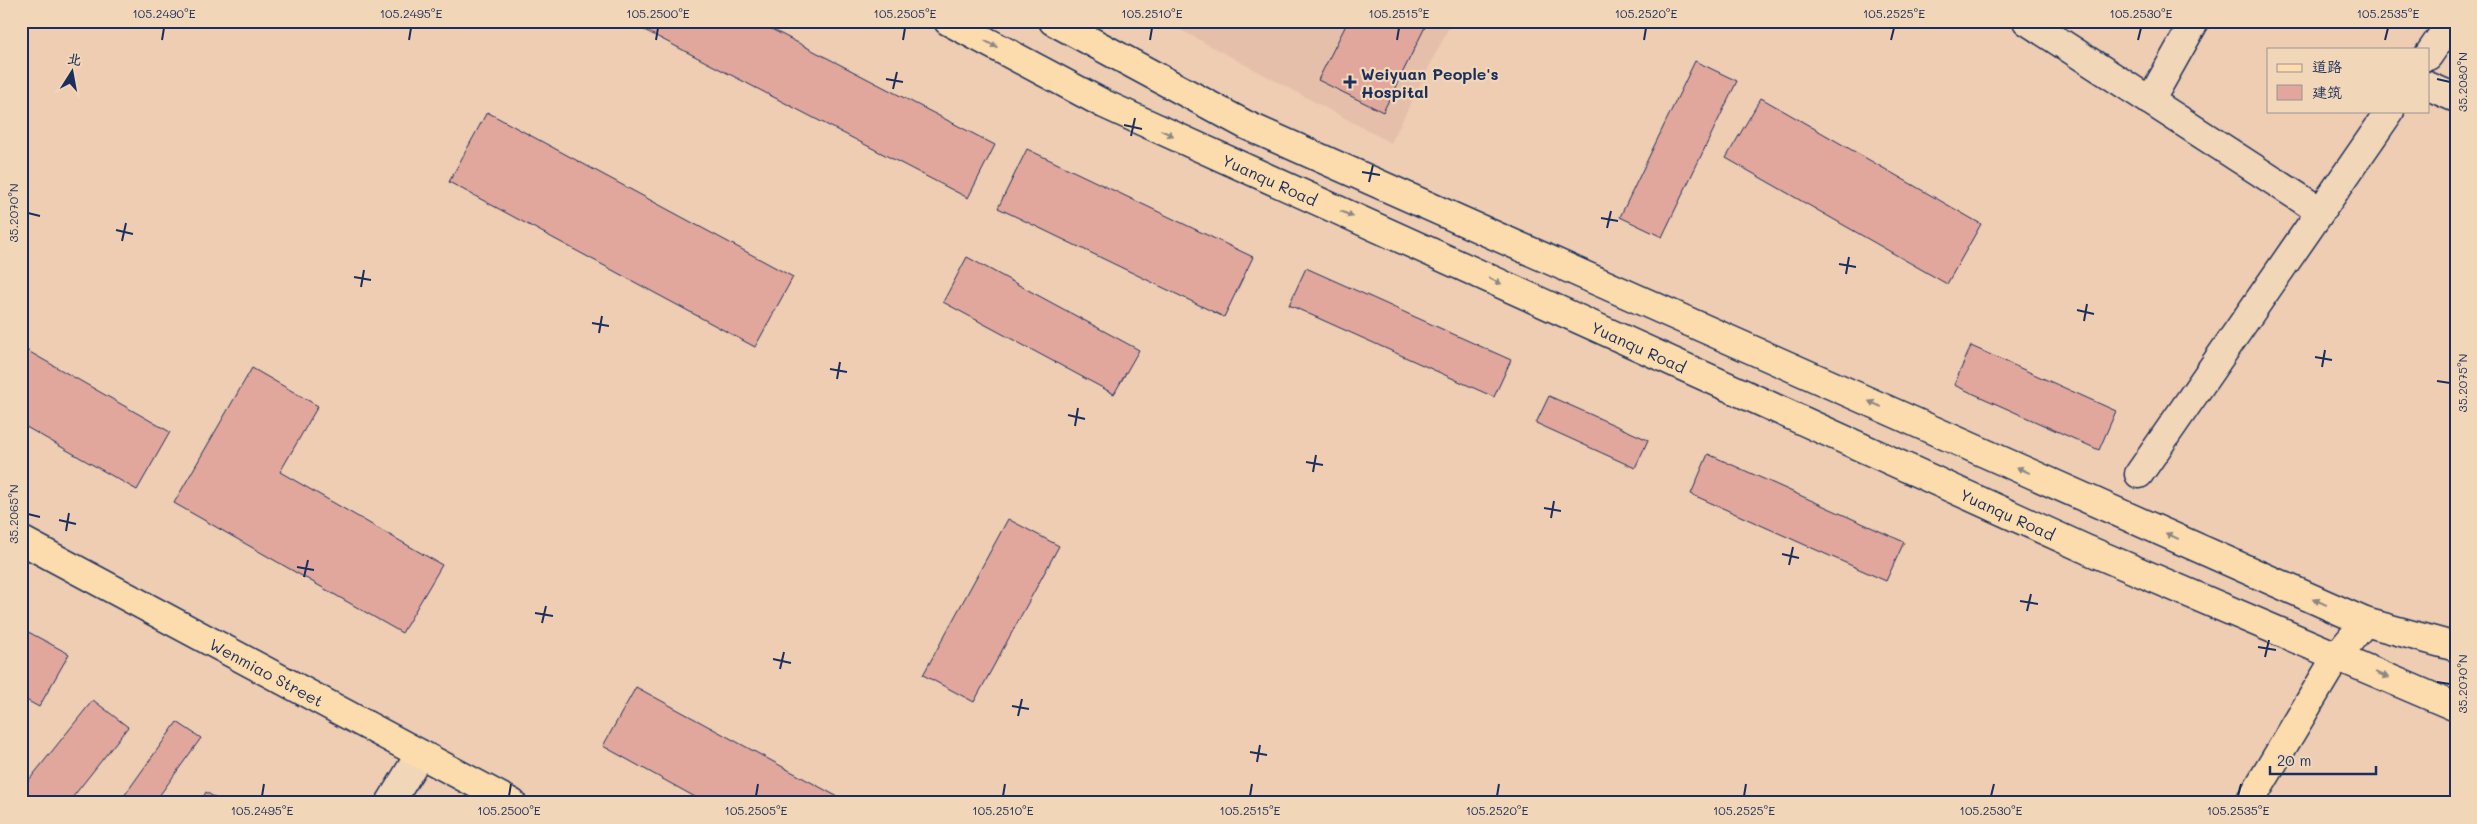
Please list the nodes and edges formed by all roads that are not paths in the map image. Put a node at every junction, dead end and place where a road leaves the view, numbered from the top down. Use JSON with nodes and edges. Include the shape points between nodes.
{"nodes":[{"id":1,"x":948,"y":21,"type":"edge"},
{"id":2,"x":1053,"y":21,"type":"edge"},
{"id":3,"x":2027,"y":21,"type":"edge"},
{"id":4,"x":2195,"y":21,"type":"edge"},
{"id":5,"x":2452,"y":21,"type":"edge"},
{"id":6,"x":2430,"y":53,"type":"edge"},
{"id":7,"x":2430,"y":87,"type":"edge"},
{"id":8,"x":2456,"y":98,"type":"edge"},
{"id":9,"x":2150,"y":101,"type":"junction"},
{"id":10,"x":2389,"y":112,"type":"edge"},
{"id":11,"x":2320,"y":211,"type":"junction"},
{"id":12,"x":2139,"y":474,"type":"dead end"},
{"id":13,"x":21,"y":540,"type":"edge"},
{"id":14,"x":2365,"y":622,"type":"junction"},
{"id":15,"x":2456,"y":647,"type":"edge"},
{"id":16,"x":2337,"y":656,"type":"junction"},
{"id":17,"x":2456,"y":706,"type":"edge"},
{"id":18,"x":420,"y":754,"type":"junction"},
{"id":19,"x":390,"y":803,"type":"edge"},
{"id":20,"x":512,"y":803,"type":"edge"},
{"id":21,"x":2249,"y":803,"type":"edge"}],
"edges":[{"from":1,"to":16,"type":"main road","name":"Yuanqu Road","one_way":true,"via":[[1113,108],[2088,550]]},
{"from":14,"to":2,"type":"main road","one_way":true,"via":[[1246,125]]},
{"from":3,"to":9,"type":"street"},
{"from":4,"to":9,"type":"street"},
{"from":5,"to":6,"type":"street"},
{"from":7,"to":8,"type":"street"},
{"from":9,"to":11,"type":"street"},
{"from":10,"to":11,"type":"street"},
{"from":11,"to":12,"type":"street"},
{"from":13,"to":18,"type":"main road","name":"Wenmiao Street"},
{"from":14,"to":15,"type":"main road"},
{"from":14,"to":16,"type":"main road"},
{"from":16,"to":17,"type":"main road","name":"Yuanqu Road","one_way":true},
{"from":16,"to":21,"type":"main road"},
{"from":18,"to":19,"type":"street"},
{"from":18,"to":20,"type":"main road","name":"Wenmiao Street"}]}
